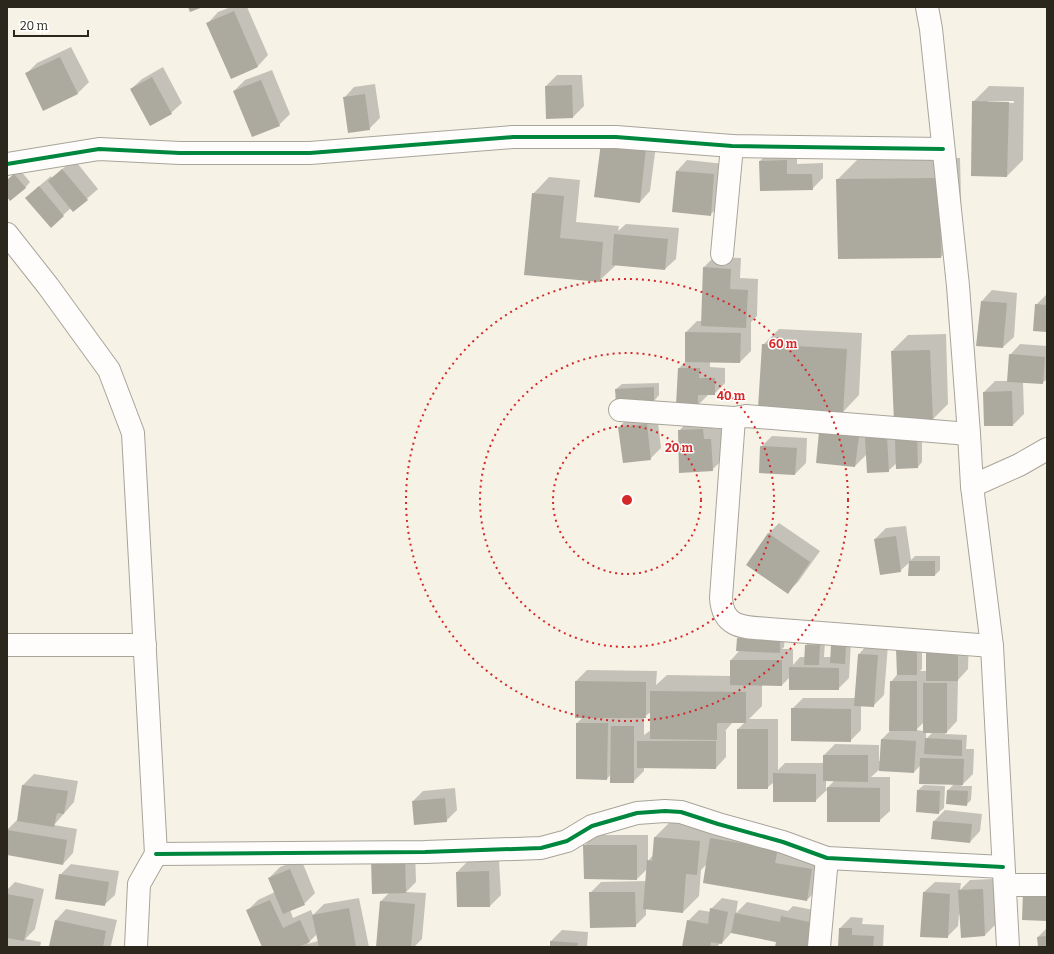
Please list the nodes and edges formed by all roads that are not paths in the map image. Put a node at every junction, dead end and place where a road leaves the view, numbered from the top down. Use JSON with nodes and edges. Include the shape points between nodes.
{"nodes":[{"id":1,"x":927,"y":7,"type":"edge"},
{"id":2,"x":732,"y":146,"type":"junction"},
{"id":3,"x":943,"y":149,"type":"junction"},
{"id":4,"x":7,"y":164,"type":"edge"},
{"id":5,"x":7,"y":234,"type":"edge"},
{"id":6,"x":722,"y":254,"type":"dead end"},
{"id":7,"x":620,"y":410,"type":"dead end"},
{"id":8,"x":734,"y":418,"type":"junction"},
{"id":9,"x":970,"y":434,"type":"junction"},
{"id":10,"x":1047,"y":449,"type":"edge"},
{"id":11,"x":972,"y":486,"type":"junction"},
{"id":12,"x":7,"y":645,"type":"edge"},
{"id":13,"x":145,"y":645,"type":"junction"},
{"id":14,"x":992,"y":646,"type":"junction"},
{"id":15,"x":156,"y":854,"type":"junction"},
{"id":16,"x":827,"y":858,"type":"junction"},
{"id":17,"x":1004,"y":876,"type":"junction"},
{"id":18,"x":1047,"y":885,"type":"edge"},
{"id":19,"x":136,"y":947,"type":"edge"},
{"id":20,"x":819,"y":947,"type":"edge"},
{"id":21,"x":1008,"y":947,"type":"edge"}],
"edges":[{"from":1,"to":3,"type":"street"},
{"from":2,"to":3,"type":"street"},
{"from":2,"to":4,"type":"street","via":[[616,137],[513,137],[310,153],[196,154],[99,149]]},
{"from":2,"to":6,"type":"street"},
{"from":3,"to":9,"type":"street","via":[[958,286]]},
{"from":5,"to":13,"type":"street","via":[[109,370],[133,433]]},
{"from":7,"to":8,"type":"street"},
{"from":8,"to":9,"type":"street","via":[[746,416]]},
{"from":8,"to":14,"type":"street","via":[[721,598],[726,617],[742,626],[768,629]]},
{"from":9,"to":11,"type":"street"},
{"from":10,"to":11,"type":"street"},
{"from":11,"to":14,"type":"street"},
{"from":12,"to":13,"type":"street"},
{"from":13,"to":15,"type":"street"},
{"from":14,"to":17,"type":"street"},
{"from":15,"to":16,"type":"street","via":[[425,852],[541,848],[567,841],[592,826],[637,813],[665,811],[681,812],[783,842]]},
{"from":15,"to":19,"type":"street","via":[[139,884]]},
{"from":16,"to":17,"type":"street"},
{"from":16,"to":20,"type":"street"},
{"from":17,"to":18,"type":"street"},
{"from":17,"to":21,"type":"street"}]}
